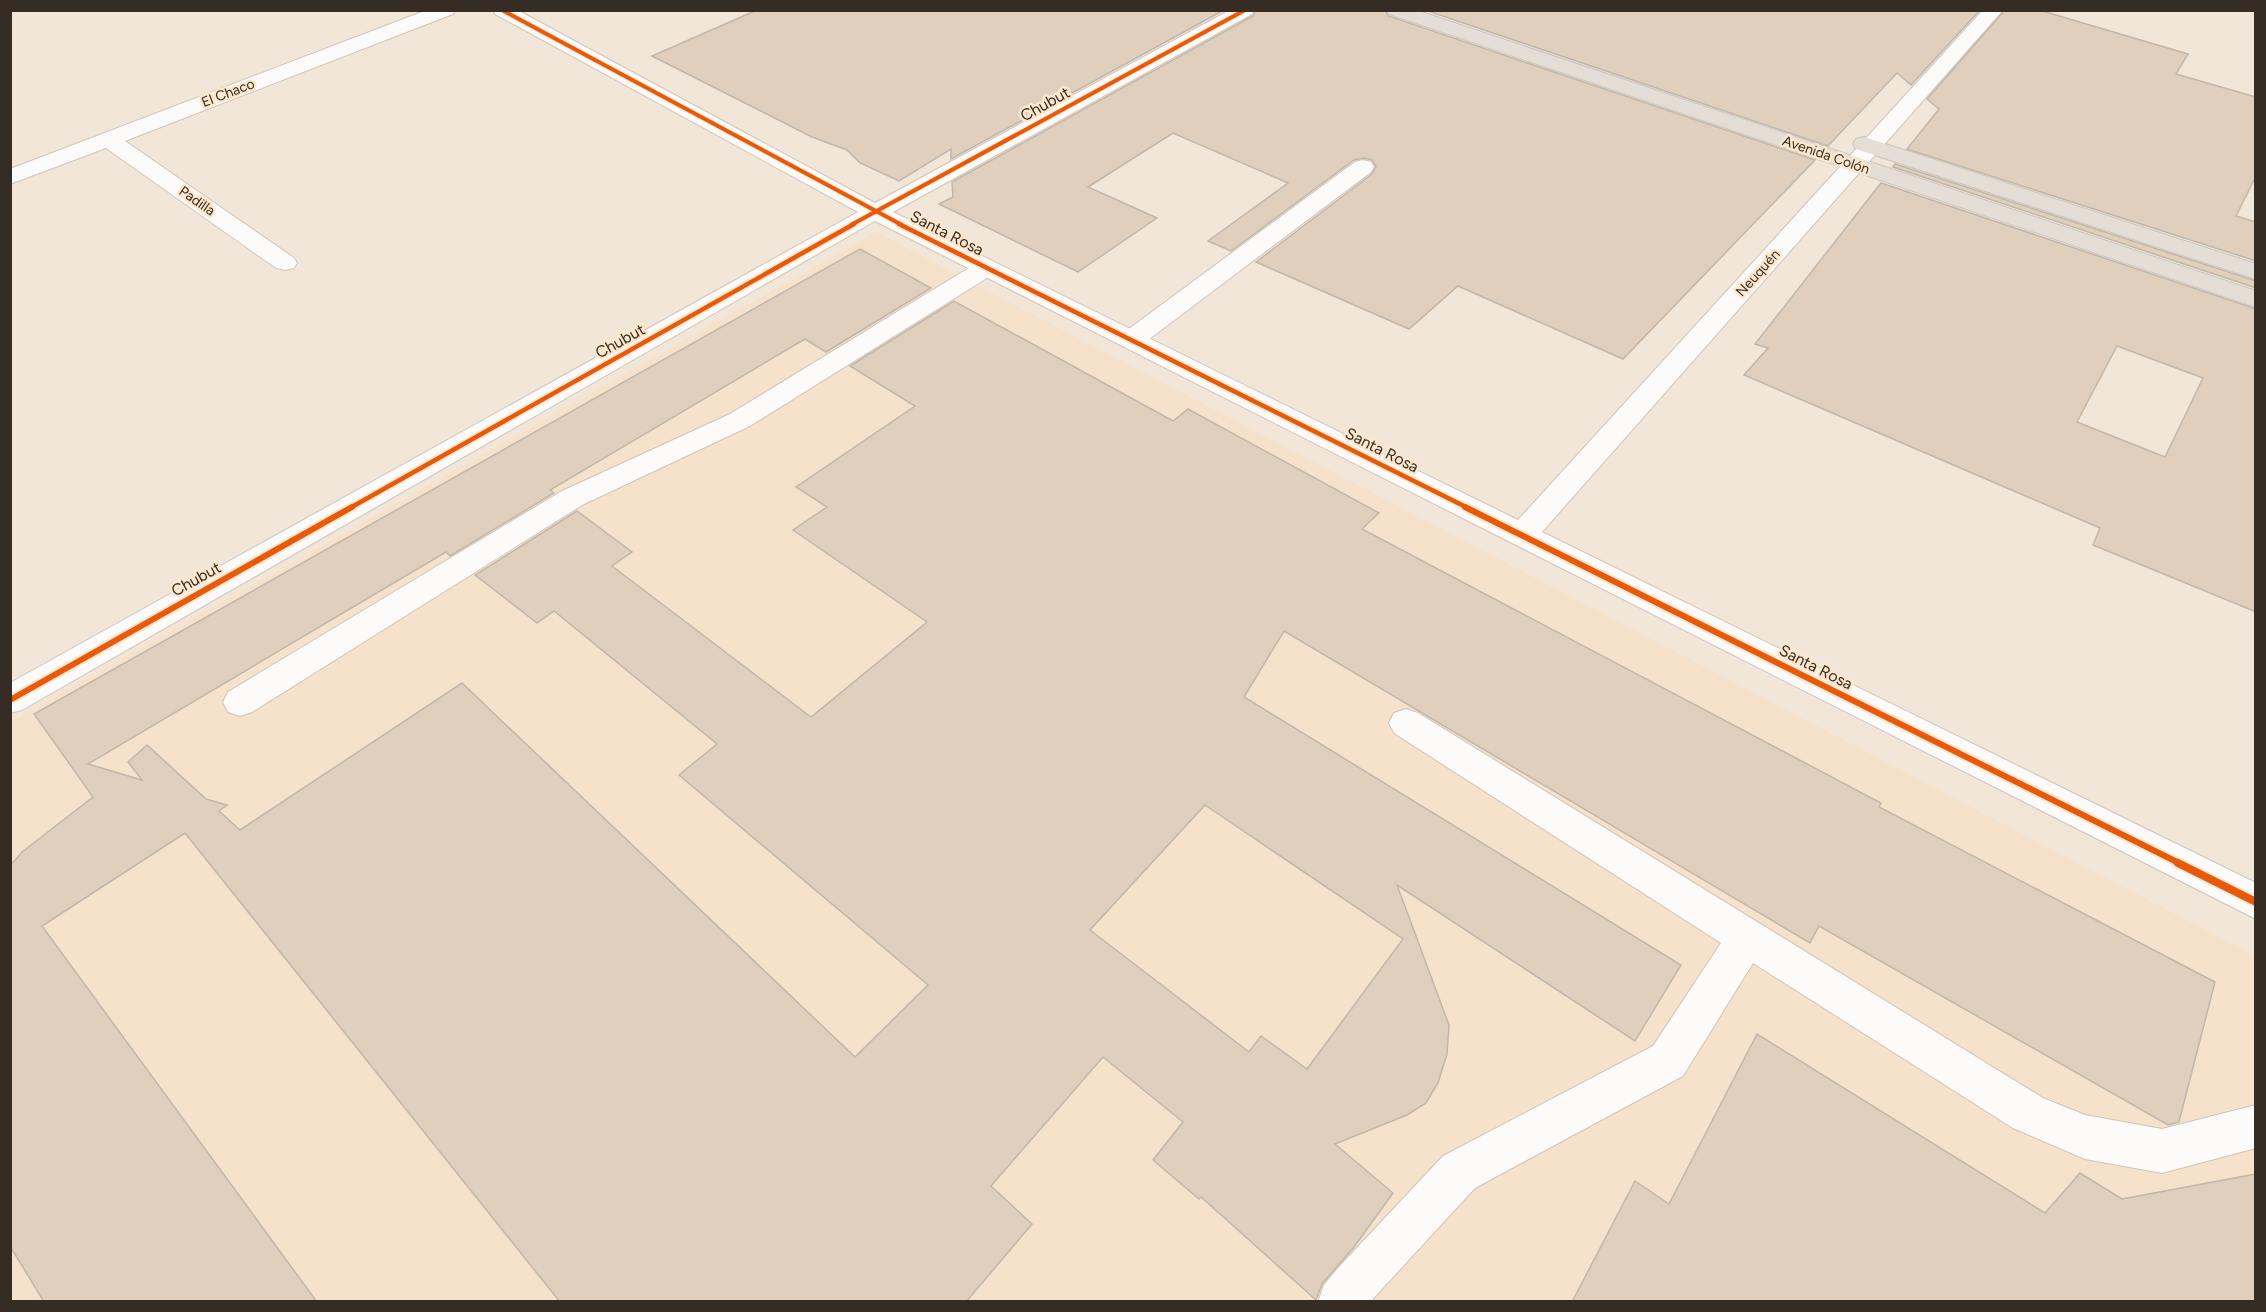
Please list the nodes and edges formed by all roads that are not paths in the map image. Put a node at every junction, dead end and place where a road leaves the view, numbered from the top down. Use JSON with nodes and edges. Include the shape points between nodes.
{"nodes":[{"id":1,"x":446,"y":10,"type":"edge"},
{"id":2,"x":502,"y":10,"type":"edge"},
{"id":3,"x":1245,"y":10,"type":"edge"},
{"id":4,"x":1396,"y":10,"type":"edge"},
{"id":5,"x":1454,"y":10,"type":"edge"},
{"id":6,"x":1994,"y":10,"type":"edge"},
{"id":7,"x":1725,"y":99,"type":"dead end"},
{"id":8,"x":1839,"y":136,"type":"dead end"},
{"id":9,"x":108,"y":139,"type":"junction"},
{"id":10,"x":1864,"y":156,"type":"junction"},
{"id":11,"x":1363,"y":167,"type":"dead end"},
{"id":12,"x":10,"y":177,"type":"edge"},
{"id":13,"x":875,"y":212,"type":"junction"},
{"id":14,"x":285,"y":263,"type":"dead end"},
{"id":15,"x":986,"y":267,"type":"junction"},
{"id":16,"x":2256,"y":272,"type":"edge"},
{"id":17,"x":2256,"y":300,"type":"edge"},
{"id":18,"x":1131,"y":340,"type":"junction"},
{"id":19,"x":1522,"y":535,"type":"junction"},
{"id":20,"x":10,"y":700,"type":"edge"},
{"id":21,"x":240,"y":702,"type":"dead end"},
{"id":22,"x":1406,"y":723,"type":"dead end"},
{"id":23,"x":2256,"y":902,"type":"edge"},
{"id":24,"x":1747,"y":938,"type":"junction"},
{"id":25,"x":2256,"y":1126,"type":"edge"},
{"id":26,"x":1341,"y":1302,"type":"edge"}],
"edges":[{"from":1,"to":9,"type":"street","name":"El Chaco"},
{"from":2,"to":13,"type":"street","name":"Santa Rosa"},
{"from":3,"to":13,"type":"street","name":"Chubut"},
{"from":4,"to":10,"type":"main road","name":"Avenida Colón"},
{"from":5,"to":7,"type":"main road"},
{"from":6,"to":10,"type":"street","name":"Neuquén"},
{"from":8,"to":10,"type":"main road","name":"Avenida Colón"},
{"from":9,"to":12,"type":"street","name":"El Chaco"},
{"from":9,"to":14,"type":"street","name":"Padilla"},
{"from":10,"to":16,"type":"main road","name":"Avenida Colón"},
{"from":10,"to":17,"type":"main road","name":"Avenida Colón"},
{"from":10,"to":19,"type":"street","name":"Neuquén"},
{"from":11,"to":18,"type":"street"},
{"from":13,"to":15,"type":"street","name":"Santa Rosa"},
{"from":13,"to":20,"type":"street","name":"Chubut"},
{"from":15,"to":18,"type":"street","name":"Santa Rosa"},
{"from":15,"to":21,"type":"street","via":[[740,420],[572,498]]},
{"from":18,"to":19,"type":"street","name":"Santa Rosa"},
{"from":19,"to":23,"type":"street","name":"Santa Rosa"},
{"from":22,"to":24,"type":"street"},
{"from":24,"to":25,"type":"street","via":[[2028,1113],[2085,1137],[2162,1150]]},
{"from":24,"to":26,"type":"street","via":[[1668,1061],[1459,1172]]}]}
